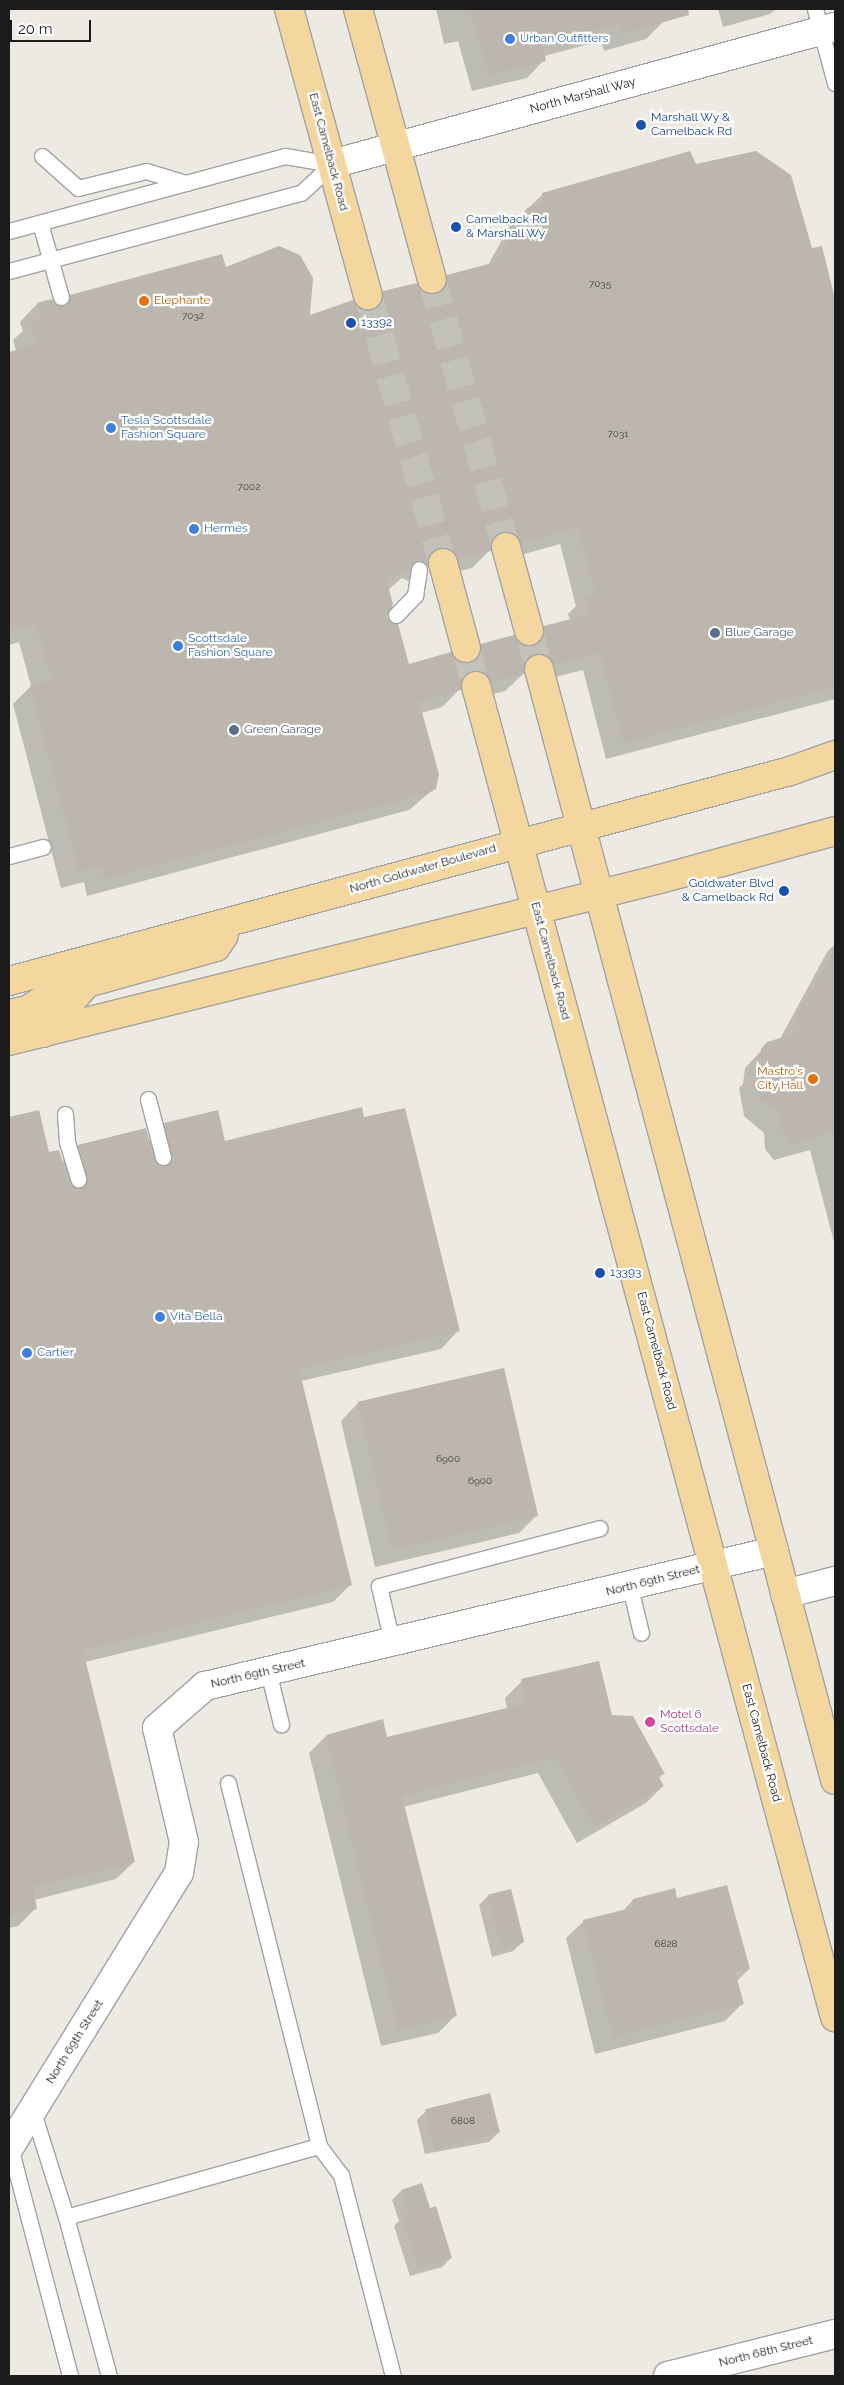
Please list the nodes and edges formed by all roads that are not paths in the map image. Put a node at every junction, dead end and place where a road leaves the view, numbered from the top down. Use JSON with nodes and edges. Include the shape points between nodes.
{"nodes":[{"id":1,"x":289,"y":9,"type":"edge"},
{"id":2,"x":358,"y":9,"type":"edge"},
{"id":3,"x":824,"y":22,"type":"edge"},
{"id":4,"x":835,"y":83,"type":"edge"},
{"id":5,"x":396,"y":147,"type":"junction"},
{"id":6,"x":42,"y":156,"type":"dead end"},
{"id":7,"x":332,"y":164,"type":"junction"},
{"id":8,"x":186,"y":183,"type":"junction"},
{"id":9,"x":40,"y":223,"type":"junction"},
{"id":10,"x":9,"y":232,"type":"edge"},
{"id":11,"x":51,"y":260,"type":"junction"},
{"id":12,"x":9,"y":271,"type":"edge"},
{"id":13,"x":432,"y":279,"type":"tunnel mouth"},
{"id":14,"x":368,"y":295,"type":"tunnel mouth"},
{"id":15,"x":61,"y":297,"type":"dead end"},
{"id":16,"x":506,"y":547,"type":"tunnel mouth"},
{"id":17,"x":431,"y":566,"type":"joint"},
{"id":18,"x":396,"y":615,"type":"dead end"},
{"id":19,"x":529,"y":631,"type":"tunnel mouth"},
{"id":20,"x":466,"y":648,"type":"tunnel mouth"},
{"id":21,"x":539,"y":669,"type":"tunnel mouth"},
{"id":22,"x":476,"y":686,"type":"tunnel mouth"},
{"id":23,"x":835,"y":755,"type":"edge"},
{"id":24,"x":582,"y":827,"type":"junction"},
{"id":25,"x":835,"y":831,"type":"edge"},
{"id":26,"x":518,"y":843,"type":"junction"},
{"id":27,"x":43,"y":847,"type":"dead end"},
{"id":28,"x":9,"y":856,"type":"edge"},
{"id":29,"x":601,"y":894,"type":"junction"},
{"id":30,"x":536,"y":910,"type":"junction"},
{"id":31,"x":228,"y":924,"type":"junction"},
{"id":32,"x":73,"y":964,"type":"junction"},
{"id":33,"x":9,"y":981,"type":"edge"},
{"id":34,"x":9,"y":1014,"type":"edge"},
{"id":35,"x":43,"y":1033,"type":"junction"},
{"id":36,"x":9,"y":1041,"type":"edge"},
{"id":37,"x":148,"y":1099,"type":"dead end"},
{"id":38,"x":65,"y":1114,"type":"dead end"},
{"id":39,"x":163,"y":1157,"type":"dead end"},
{"id":40,"x":78,"y":1179,"type":"dead end"},
{"id":41,"x":600,"y":1528,"type":"dead end"},
{"id":42,"x":774,"y":1551,"type":"junction"},
{"id":43,"x":714,"y":1566,"type":"junction"},
{"id":44,"x":835,"y":1581,"type":"edge"},
{"id":45,"x":630,"y":1587,"type":"junction"},
{"id":46,"x":785,"y":1594,"type":"junction"},
{"id":47,"x":641,"y":1633,"type":"dead end"},
{"id":48,"x":392,"y":1642,"type":"junction"},
{"id":49,"x":268,"y":1671,"type":"junction"},
{"id":50,"x":281,"y":1724,"type":"dead end"},
{"id":51,"x":835,"y":1780,"type":"edge"},
{"id":52,"x":228,"y":1783,"type":"dead end"},
{"id":53,"x":835,"y":2017,"type":"edge"},
{"id":54,"x":32,"y":2110,"type":"junction"},
{"id":55,"x":319,"y":2146,"type":"junction"},
{"id":56,"x":9,"y":2148,"type":"edge"},
{"id":57,"x":66,"y":2217,"type":"junction"},
{"id":58,"x":835,"y":2334,"type":"edge"},
{"id":59,"x":70,"y":2376,"type":"edge"},
{"id":60,"x":109,"y":2376,"type":"edge"},
{"id":61,"x":393,"y":2376,"type":"edge"},
{"id":62,"x":668,"y":2376,"type":"edge"}],
"edges":[{"from":1,"to":7,"type":"main road","name":"East Camelback Road"},
{"from":2,"to":5,"type":"main road"},
{"from":3,"to":4,"type":"lane"},
{"from":3,"to":5,"type":"street","name":"North Marshall Way"},
{"from":5,"to":7,"type":"street","name":"North Marshall Way"},
{"from":5,"to":13,"type":"main road"},
{"from":6,"to":8,"type":"lane","via":[[78,188],[146,170]]},
{"from":7,"to":8,"type":"lane","via":[[285,156]]},
{"from":7,"to":11,"type":"lane","via":[[301,193]]},
{"from":7,"to":14,"type":"main road","name":"East Camelback Road"},
{"from":8,"to":9,"type":"lane"},
{"from":9,"to":10,"type":"lane"},
{"from":9,"to":11,"type":"lane"},
{"from":11,"to":12,"type":"lane"},
{"from":11,"to":15,"type":"lane"},
{"from":16,"to":19,"type":"main road"},
{"from":17,"to":18,"type":"lane","via":[[415,595]]},
{"from":17,"to":20,"type":"main road"},
{"from":21,"to":24,"type":"main road"},
{"from":22,"to":26,"type":"main road","name":"East Camelback Road"},
{"from":23,"to":24,"type":"main road","name":"North Goldwater Boulevard","via":[[790,771]]},
{"from":24,"to":26,"type":"main road","name":"North Goldwater Boulevard"},
{"from":24,"to":29,"type":"main road"},
{"from":25,"to":29,"type":"main road"},
{"from":26,"to":30,"type":"main road","name":"East Camelback Road"},
{"from":26,"to":31,"type":"main road","name":"North Goldwater Boulevard"},
{"from":27,"to":28,"type":"lane"},
{"from":29,"to":30,"type":"main road"},
{"from":29,"to":42,"type":"main road"},
{"from":30,"to":35,"type":"main road"},
{"from":30,"to":43,"type":"main road","name":"East Camelback Road"},
{"from":31,"to":32,"type":"main road","name":"North Goldwater Boulevard"},
{"from":31,"to":35,"type":"main road","via":[[216,947],[87,983]]},
{"from":32,"to":33,"type":"main road","name":"North Goldwater Boulevard"},
{"from":32,"to":34,"type":"main road","via":[[44,999],[28,1010]]},
{"from":35,"to":36,"type":"main road"},
{"from":37,"to":39,"type":"lane"},
{"from":38,"to":40,"type":"lane","via":[[68,1142]]},
{"from":41,"to":48,"type":"lane","via":[[379,1586]]},
{"from":42,"to":43,"type":"street","name":"North 69th Street"},
{"from":42,"to":46,"type":"main road"},
{"from":43,"to":45,"type":"street","name":"North 69th Street"},
{"from":43,"to":53,"type":"main road","name":"East Camelback Road"},
{"from":44,"to":46,"type":"street"},
{"from":45,"to":47,"type":"lane"},
{"from":45,"to":48,"type":"street","name":"North 69th Street"},
{"from":46,"to":51,"type":"main road"},
{"from":48,"to":49,"type":"street","name":"North 69th Street"},
{"from":49,"to":50,"type":"lane"},
{"from":49,"to":54,"type":"street","name":"North 69th Street","via":[[204,1686],[157,1728],[184,1842],[179,1873]]},
{"from":52,"to":55,"type":"lane"},
{"from":54,"to":56,"type":"street","name":"North 69th Street"},
{"from":54,"to":57,"type":"lane"},
{"from":55,"to":57,"type":"lane"},
{"from":55,"to":61,"type":"lane","via":[[341,2175]]},
{"from":56,"to":59,"type":"lane"},
{"from":57,"to":60,"type":"lane"},
{"from":58,"to":62,"type":"street","name":"North 68th Street"}]}
